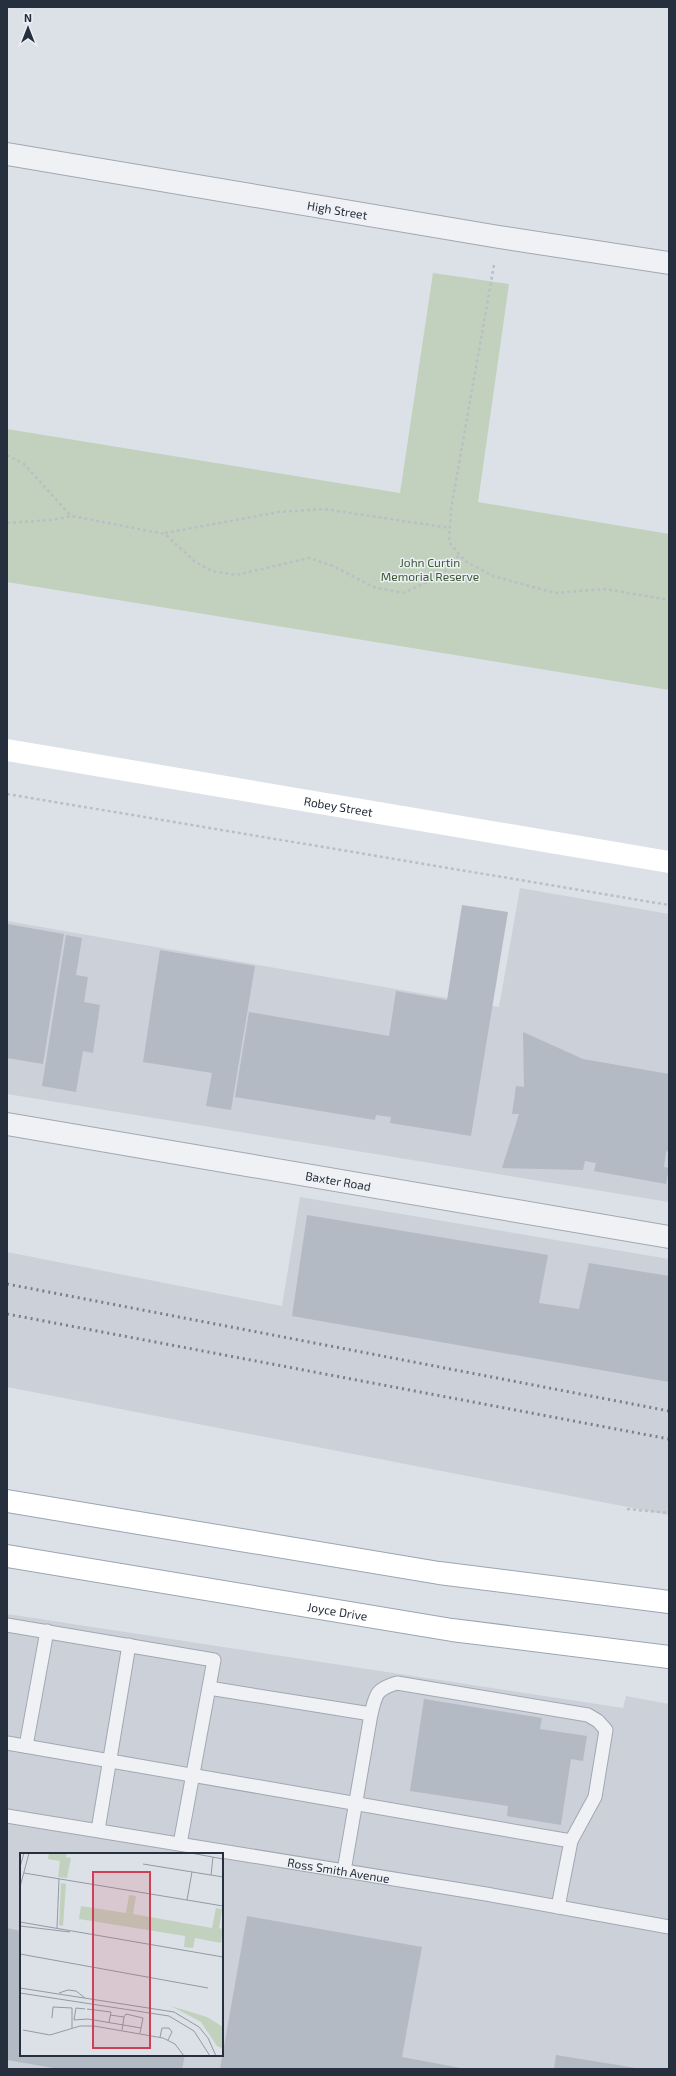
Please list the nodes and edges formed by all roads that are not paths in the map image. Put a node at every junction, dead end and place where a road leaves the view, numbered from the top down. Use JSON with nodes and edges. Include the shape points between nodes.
{"nodes":[{"id":1,"x":7,"y":154,"type":"edge"},
{"id":2,"x":669,"y":263,"type":"edge"},
{"id":3,"x":7,"y":750,"type":"edge"},
{"id":4,"x":669,"y":862,"type":"edge"},
{"id":5,"x":7,"y":1124,"type":"edge"},
{"id":6,"x":669,"y":1237,"type":"edge"},
{"id":7,"x":7,"y":1502,"type":"edge"},
{"id":8,"x":7,"y":1556,"type":"edge"},
{"id":9,"x":669,"y":1602,"type":"edge"},
{"id":10,"x":7,"y":1625,"type":"edge"},
{"id":11,"x":47,"y":1631,"type":"junction"},
{"id":12,"x":129,"y":1645,"type":"junction"},
{"id":13,"x":669,"y":1657,"type":"edge"},
{"id":14,"x":209,"y":1688,"type":"junction"},
{"id":15,"x":370,"y":1714,"type":"junction"},
{"id":16,"x":7,"y":1743,"type":"edge"},
{"id":17,"x":26,"y":1746,"type":"junction"},
{"id":18,"x":109,"y":1761,"type":"junction"},
{"id":19,"x":193,"y":1775,"type":"junction"},
{"id":20,"x":355,"y":1804,"type":"junction"},
{"id":21,"x":7,"y":1816,"type":"edge"},
{"id":22,"x":98,"y":1830,"type":"junction"},
{"id":23,"x":570,"y":1841,"type":"junction"},
{"id":24,"x":180,"y":1844,"type":"junction"},
{"id":25,"x":344,"y":1871,"type":"junction"},
{"id":26,"x":558,"y":1907,"type":"junction"},
{"id":27,"x":669,"y":1927,"type":"edge"}],
"edges":[{"from":1,"to":2,"type":"street","name":"High Street"},
{"from":3,"to":4,"type":"main road","name":"Robey Street"},
{"from":5,"to":6,"type":"street","name":"Baxter Road"},
{"from":7,"to":9,"type":"main road","via":[[431,1572]]},
{"from":8,"to":13,"type":"main road","name":"Joyce Drive","via":[[452,1630]]},
{"from":10,"to":11,"type":"lane"},
{"from":11,"to":12,"type":"lane"},
{"from":11,"to":17,"type":"lane"},
{"from":12,"to":14,"type":"lane","via":[[214,1660]]},
{"from":12,"to":18,"type":"lane"},
{"from":14,"to":15,"type":"lane"},
{"from":14,"to":19,"type":"lane"},
{"from":15,"to":20,"type":"lane"},
{"from":15,"to":23,"type":"lane","via":[[376,1694],[382,1687],[397,1683],[588,1715],[598,1721],[606,1730],[595,1797]]},
{"from":16,"to":17,"type":"lane"},
{"from":17,"to":18,"type":"lane"},
{"from":18,"to":19,"type":"lane"},
{"from":18,"to":22,"type":"lane"},
{"from":19,"to":20,"type":"lane"},
{"from":19,"to":24,"type":"lane"},
{"from":20,"to":23,"type":"lane"},
{"from":20,"to":25,"type":"lane"},
{"from":21,"to":22,"type":"lane","name":"Ross Smith Avenue"},
{"from":22,"to":24,"type":"lane","name":"Ross Smith Avenue"},
{"from":23,"to":26,"type":"lane"},
{"from":24,"to":25,"type":"lane","name":"Ross Smith Avenue"},
{"from":25,"to":26,"type":"lane","name":"Ross Smith Avenue"},
{"from":26,"to":27,"type":"lane","name":"Ross Smith Avenue"}]}
